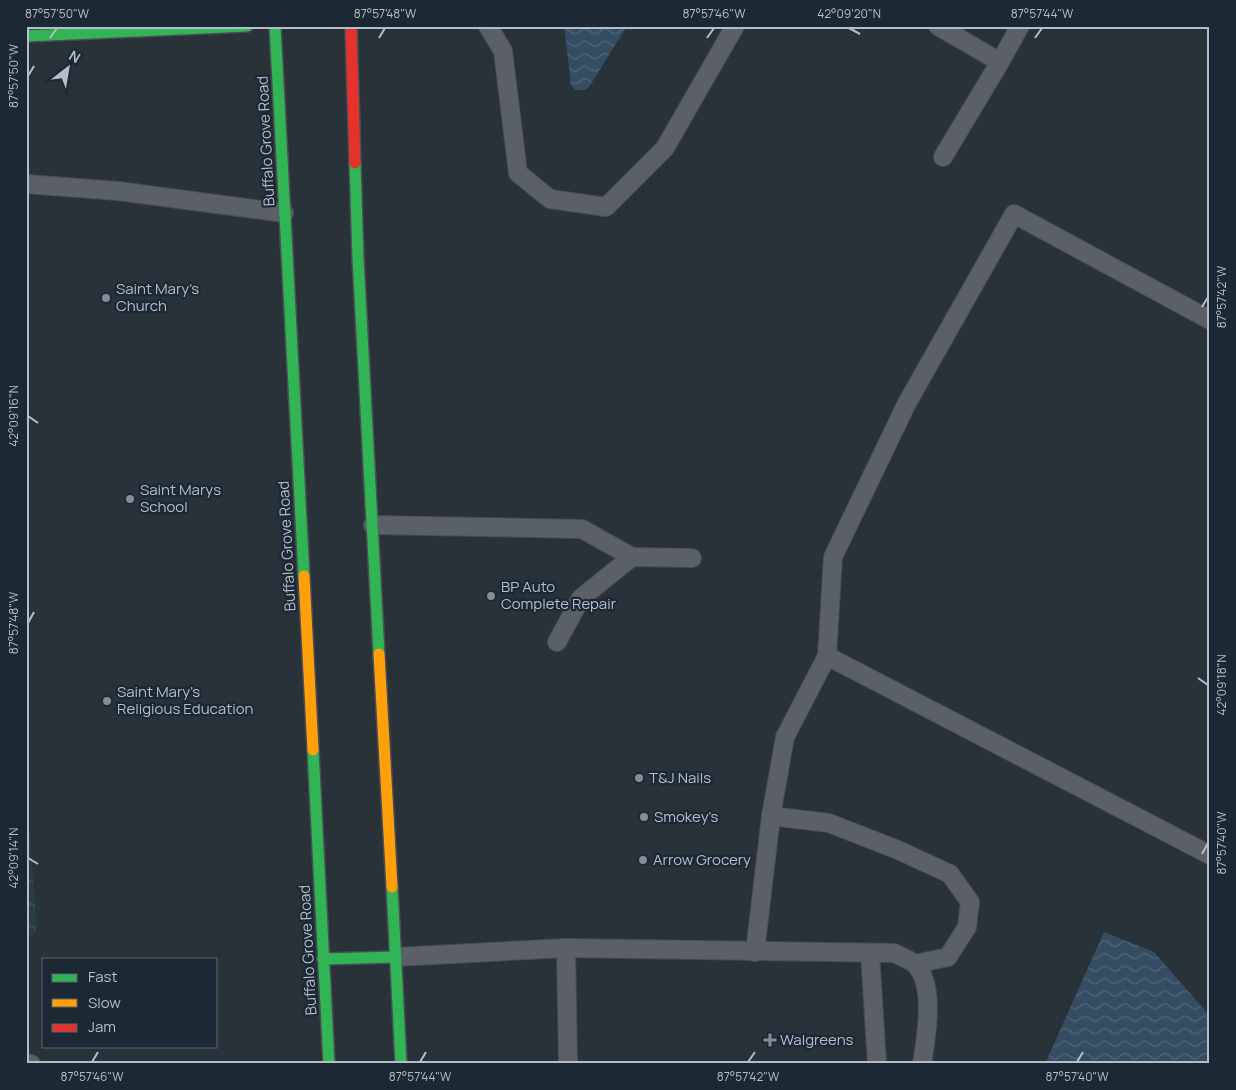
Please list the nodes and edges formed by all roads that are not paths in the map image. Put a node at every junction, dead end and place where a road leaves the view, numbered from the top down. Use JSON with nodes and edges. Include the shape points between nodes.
{"nodes":[{"id":1,"x":247,"y":26,"type":"edge"},
{"id":2,"x":275,"y":26,"type":"edge"},
{"id":3,"x":351,"y":26,"type":"edge"},
{"id":4,"x":488,"y":26,"type":"edge"},
{"id":5,"x":734,"y":26,"type":"edge"},
{"id":6,"x":938,"y":26,"type":"edge"},
{"id":7,"x":1020,"y":26,"type":"edge"},
{"id":8,"x":26,"y":36,"type":"edge"},
{"id":9,"x":1000,"y":62,"type":"junction"},
{"id":10,"x":943,"y":158,"type":"dead end"},
{"id":11,"x":26,"y":184,"type":"edge"},
{"id":12,"x":284,"y":214,"type":"junction"},
{"id":13,"x":1210,"y":320,"type":"edge"},
{"id":14,"x":373,"y":525,"type":"junction"},
{"id":15,"x":632,"y":557,"type":"junction"},
{"id":16,"x":692,"y":558,"type":"dead end"},
{"id":17,"x":556,"y":642,"type":"dead end"},
{"id":18,"x":827,"y":656,"type":"junction"},
{"id":19,"x":771,"y":816,"type":"junction"},
{"id":20,"x":1210,"y":855,"type":"edge"},
{"id":21,"x":566,"y":948,"type":"junction"},
{"id":22,"x":755,"y":952,"type":"junction"},
{"id":23,"x":870,"y":953,"type":"junction"},
{"id":24,"x":396,"y":957,"type":"junction"},
{"id":25,"x":323,"y":959,"type":"junction"},
{"id":26,"x":915,"y":964,"type":"junction"},
{"id":27,"x":26,"y":1063,"type":"edge"},
{"id":28,"x":31,"y":1064,"type":"edge"},
{"id":29,"x":329,"y":1064,"type":"edge"},
{"id":30,"x":401,"y":1064,"type":"edge"},
{"id":31,"x":568,"y":1064,"type":"edge"},
{"id":32,"x":877,"y":1064,"type":"edge"},
{"id":33,"x":922,"y":1064,"type":"edge"}],
"edges":[{"from":1,"to":8,"type":"main road"},
{"from":2,"to":12,"type":"main road","name":"Buffalo Grove Road"},
{"from":3,"to":14,"type":"main road","via":[[358,258]]},
{"from":4,"to":5,"type":"lane","via":[[503,51],[518,173],[550,200],[606,206],[665,148]]},
{"from":6,"to":9,"type":"lane"},
{"from":7,"to":9,"type":"lane"},
{"from":9,"to":10,"type":"lane"},
{"from":11,"to":12,"type":"lane","via":[[118,191]]},
{"from":12,"to":25,"type":"main road","name":"Buffalo Grove Road"},
{"from":13,"to":18,"type":"lane","via":[[1014,214],[908,403],[833,557]]},
{"from":14,"to":15,"type":"lane","via":[[582,529]]},
{"from":14,"to":24,"type":"main road"},
{"from":15,"to":16,"type":"lane"},
{"from":15,"to":17,"type":"lane","via":[[581,598]]},
{"from":18,"to":19,"type":"lane","via":[[785,737]]},
{"from":18,"to":20,"type":"lane"},
{"from":19,"to":22,"type":"lane"},
{"from":19,"to":26,"type":"lane","via":[[829,823],[950,874],[970,902],[968,927],[948,957]]},
{"from":21,"to":22,"type":"lane"},
{"from":21,"to":24,"type":"lane"},
{"from":21,"to":31,"type":"lane"},
{"from":22,"to":23,"type":"lane"},
{"from":23,"to":26,"type":"lane","via":[[894,953]]},
{"from":23,"to":32,"type":"lane"},
{"from":24,"to":25,"type":"main road"},
{"from":24,"to":30,"type":"main road"},
{"from":25,"to":29,"type":"main road","name":"Buffalo Grove Road"},
{"from":26,"to":33,"type":"lane","via":[[927,987],[927,1033]]},
{"from":27,"to":28,"type":"lane"}]}
